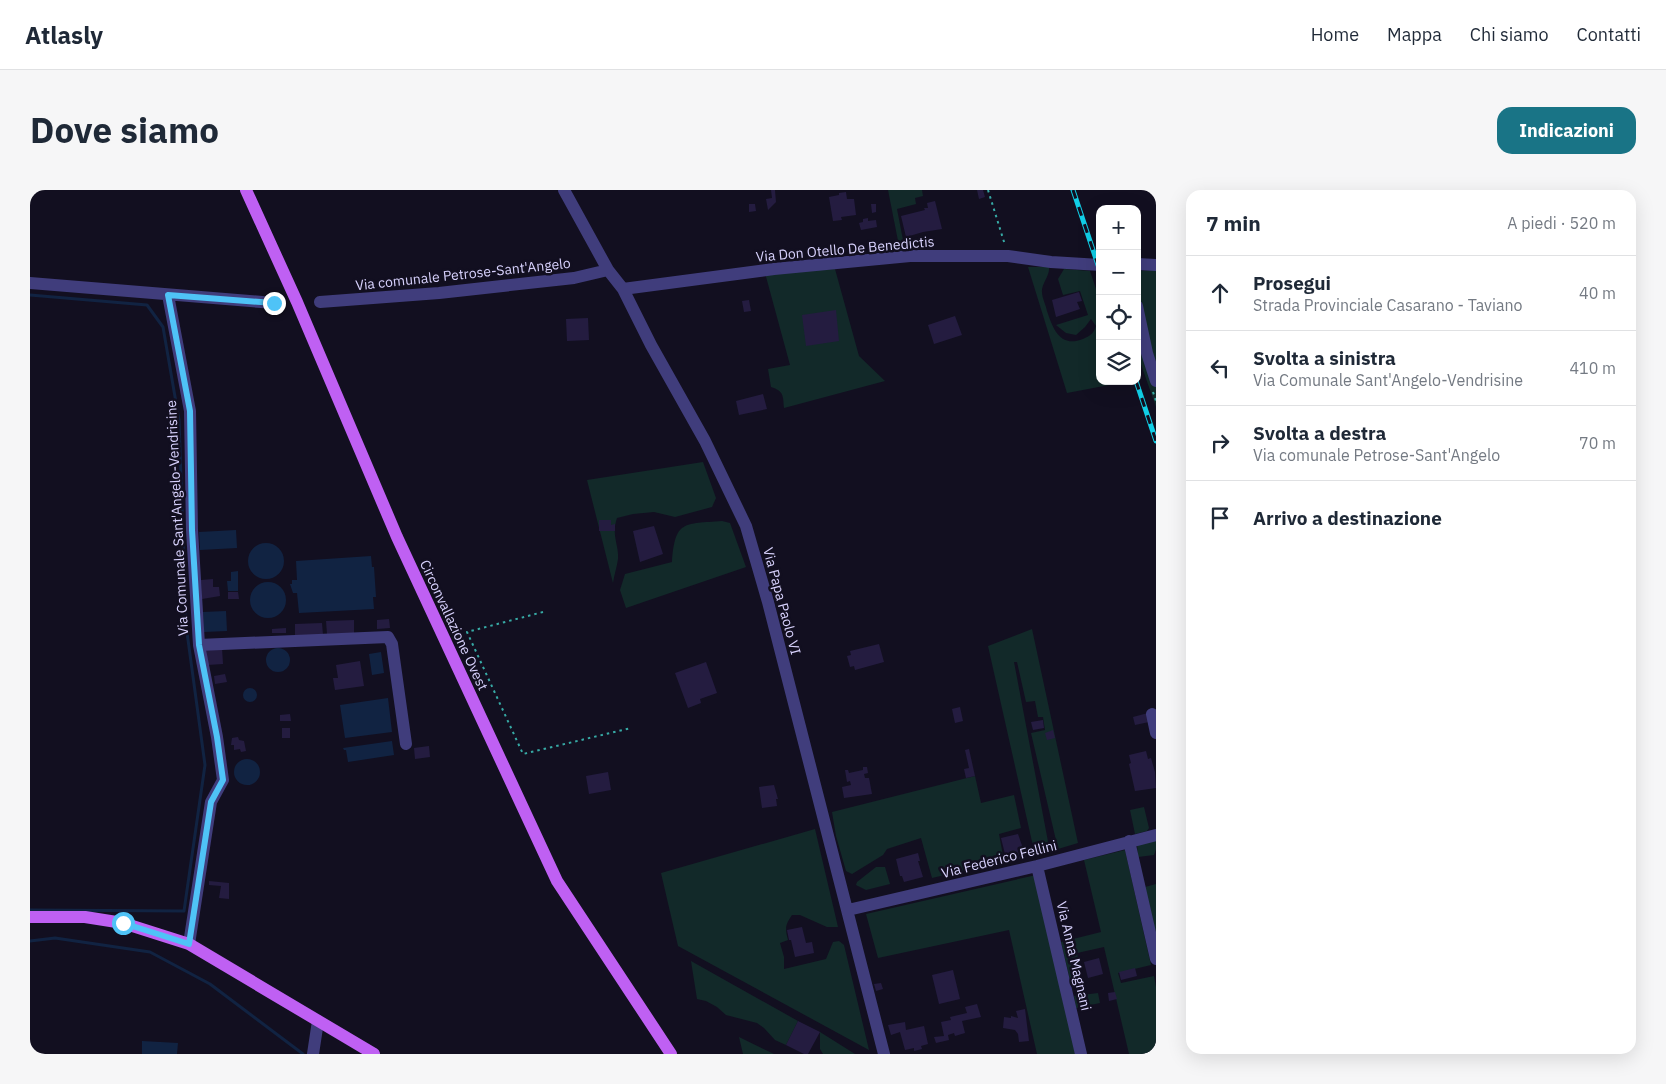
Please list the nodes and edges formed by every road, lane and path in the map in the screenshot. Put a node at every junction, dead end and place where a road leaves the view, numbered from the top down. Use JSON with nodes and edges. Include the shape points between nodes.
{"nodes":[{"id":1,"x":246,"y":190,"type":"edge"},
{"id":2,"x":564,"y":190,"type":"edge"},
{"id":3,"x":988,"y":190,"type":"edge"},
{"id":4,"x":1008,"y":256,"type":"junction"},
{"id":5,"x":1141,"y":264,"type":"edge"},
{"id":6,"x":1156,"y":264,"type":"edge"},
{"id":7,"x":1096,"y":265,"type":"edge"},
{"id":8,"x":608,"y":270,"type":"junction"},
{"id":9,"x":30,"y":283,"type":"edge"},
{"id":10,"x":623,"y":289,"type":"junction"},
{"id":11,"x":168,"y":295,"type":"junction"},
{"id":12,"x":320,"y":302,"type":"dead end"},
{"id":13,"x":274,"y":303,"type":"dead end"},
{"id":14,"x":1141,"y":325,"type":"edge"},
{"id":15,"x":1156,"y":381,"type":"edge"},
{"id":16,"x":543,"y":612,"type":"dead end"},
{"id":17,"x":199,"y":645,"type":"junction"},
{"id":18,"x":1152,"y":714,"type":"dead end"},
{"id":19,"x":631,"y":728,"type":"dead end"},
{"id":20,"x":1156,"y":733,"type":"edge"},
{"id":21,"x":406,"y":744,"type":"dead end"},
{"id":22,"x":1156,"y":835,"type":"edge"},
{"id":23,"x":1129,"y":841,"type":"junction"},
{"id":24,"x":1037,"y":866,"type":"junction"},
{"id":25,"x":848,"y":910,"type":"junction"},
{"id":26,"x":30,"y":917,"type":"edge"},
{"id":27,"x":189,"y":944,"type":"junction"},
{"id":28,"x":1156,"y":959,"type":"edge"},
{"id":29,"x":318,"y":1021,"type":"junction"},
{"id":30,"x":313,"y":1054,"type":"edge"},
{"id":31,"x":374,"y":1054,"type":"edge"},
{"id":32,"x":671,"y":1054,"type":"edge"},
{"id":33,"x":884,"y":1054,"type":"edge"},
{"id":34,"x":1081,"y":1054,"type":"edge"}],
"edges":[{"from":1,"to":32,"type":"main road","name":"Circonvallazione Ovest","via":[[397,537],[557,881]]},
{"from":2,"to":8,"type":"street","name":"Via Papa Paolo VI"},
{"from":3,"to":4,"type":"path"},
{"from":4,"to":7,"type":"street","name":"Via Don Otello De Benedictis"},
{"from":4,"to":10,"type":"street","name":"Via Don Otello De Benedictis","via":[[910,256],[774,269]]},
{"from":5,"to":6,"type":"street"},
{"from":8,"to":10,"type":"street","name":"Via Papa Paolo VI"},
{"from":8,"to":12,"type":"street","name":"Via comunale Petrose-Sant'Angelo","via":[[574,278]]},
{"from":9,"to":11,"type":"street"},
{"from":10,"to":25,"type":"street","name":"Via Papa Paolo VI","via":[[746,526]]},
{"from":11,"to":13,"type":"street"},
{"from":11,"to":17,"type":"street","name":"Via Comunale Sant'Angelo-Vendrisine","via":[[190,411],[192,530]]},
{"from":14,"to":15,"type":"street"},
{"from":16,"to":19,"type":"path","via":[[467,632],[523,754]]},
{"from":17,"to":21,"type":"street","via":[[388,637],[392,644]]},
{"from":17,"to":27,"type":"street","name":"Via Comunale Sant'Angelo-Vendrisine","via":[[223,780],[211,802]]},
{"from":18,"to":20,"type":"street"},
{"from":22,"to":23,"type":"street","name":"Via Federico Fellini"},
{"from":23,"to":24,"type":"street","name":"Via Federico Fellini"},
{"from":23,"to":28,"type":"street"},
{"from":24,"to":25,"type":"street","name":"Via Federico Fellini"},
{"from":24,"to":34,"type":"street","name":"Via Anna Magnani"},
{"from":25,"to":33,"type":"street","name":"Via Papa Paolo VI"},
{"from":26,"to":27,"type":"main road","via":[[85,917],[123,923]]},
{"from":27,"to":29,"type":"main road"},
{"from":29,"to":30,"type":"street"},
{"from":29,"to":31,"type":"main road"}]}
